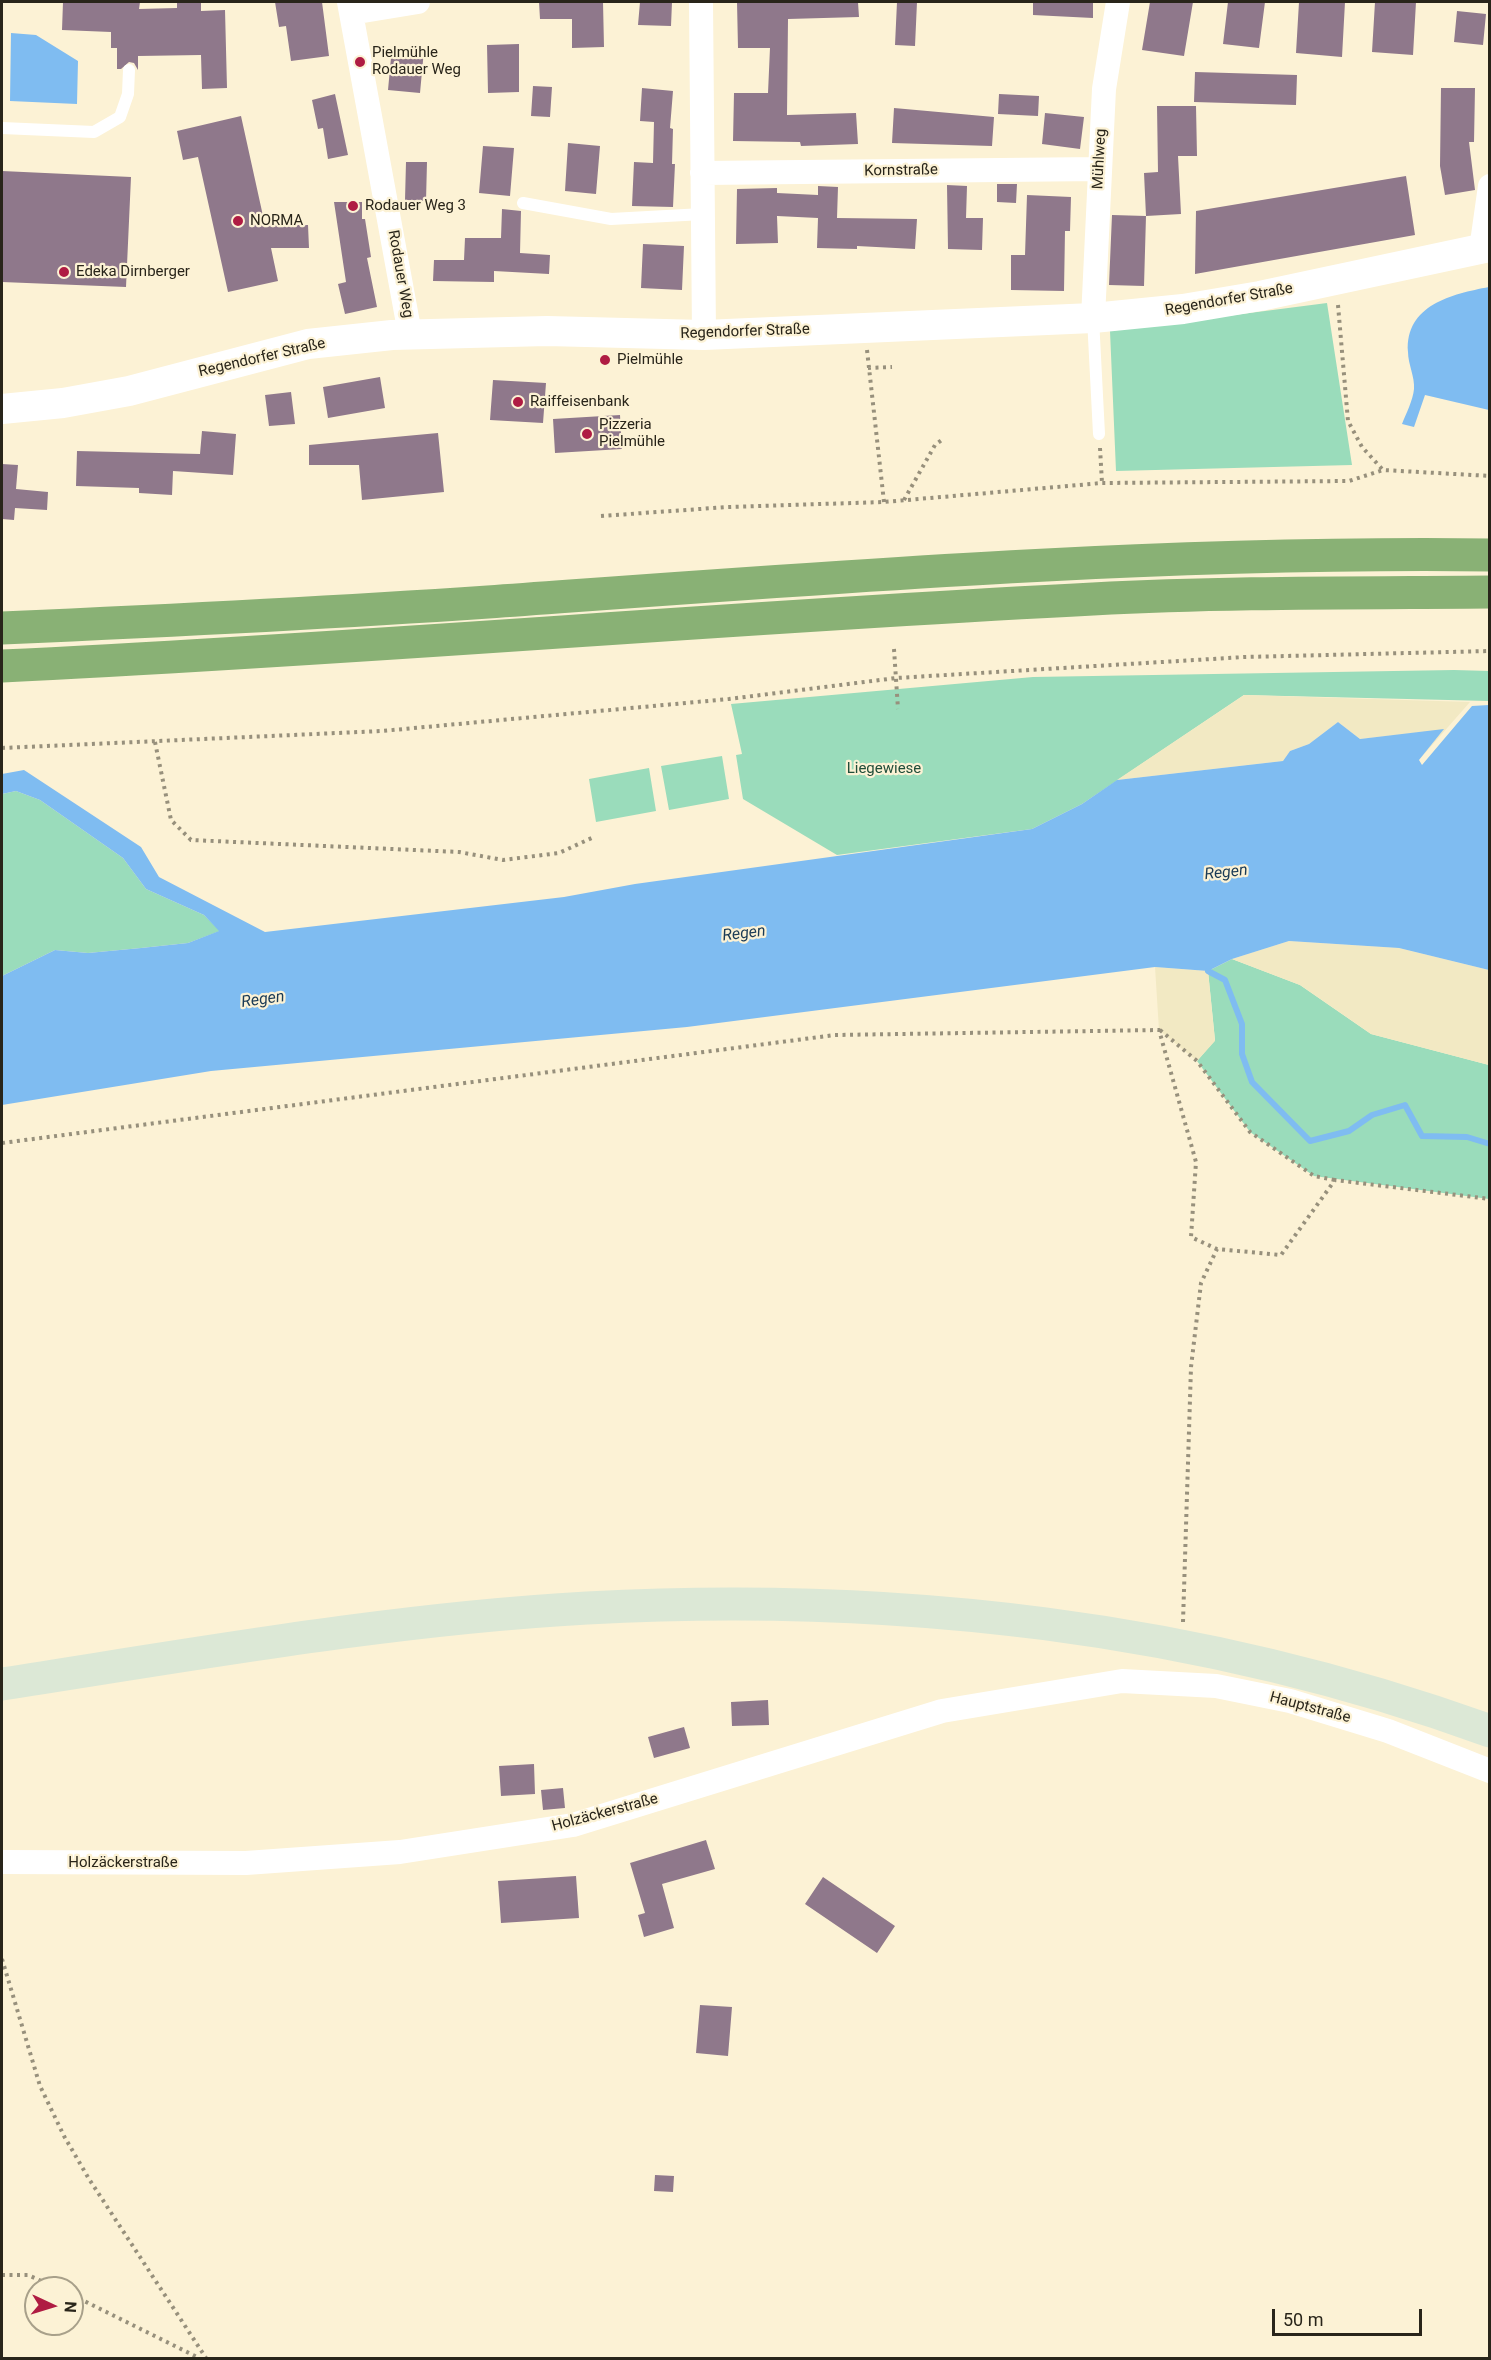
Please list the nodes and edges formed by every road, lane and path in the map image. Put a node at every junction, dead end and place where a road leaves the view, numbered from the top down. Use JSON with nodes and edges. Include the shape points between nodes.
{"nodes":[{"id":1,"x":418,"y":2,"type":"edge"},
{"id":2,"x":701,"y":2,"type":"edge"},
{"id":3,"x":1118,"y":2,"type":"edge"},
{"id":4,"x":350,"y":7,"type":"edge"},
{"id":5,"x":129,"y":70,"type":"dead end"},
{"id":6,"x":2,"y":128,"type":"edge"},
{"id":7,"x":1100,"y":169,"type":"junction"},
{"id":8,"x":702,"y":173,"type":"junction"},
{"id":9,"x":1490,"y":186,"type":"edge"},
{"id":10,"x":523,"y":203,"type":"dead end"},
{"id":11,"x":703,"y":214,"type":"junction"},
{"id":12,"x":1485,"y":249,"type":"edge"},
{"id":13,"x":1336,"y":280,"type":"junction"},
{"id":14,"x":1094,"y":318,"type":"junction"},
{"id":15,"x":866,"y":328,"type":"junction"},
{"id":16,"x":410,"y":334,"type":"junction"},
{"id":17,"x":704,"y":335,"type":"junction"},
{"id":18,"x":892,"y":367,"type":"dead end"},
{"id":19,"x":868,"y":368,"type":"junction"},
{"id":20,"x":2,"y":409,"type":"edge"},
{"id":21,"x":1100,"y":434,"type":"joint"},
{"id":22,"x":944,"y":440,"type":"dead end"},
{"id":23,"x":1383,"y":470,"type":"junction"},
{"id":24,"x":1490,"y":476,"type":"edge"},
{"id":25,"x":1102,"y":483,"type":"junction"},
{"id":26,"x":904,"y":500,"type":"junction"},
{"id":27,"x":884,"y":502,"type":"junction"},
{"id":28,"x":601,"y":516,"type":"dead end"},
{"id":29,"x":1490,"y":555,"type":"edge"},
{"id":30,"x":1490,"y":592,"type":"edge"},
{"id":31,"x":2,"y":628,"type":"edge"},
{"id":32,"x":894,"y":649,"type":"dead end"},
{"id":33,"x":1490,"y":651,"type":"edge"},
{"id":34,"x":2,"y":666,"type":"edge"},
{"id":35,"x":896,"y":678,"type":"junction"},
{"id":36,"x":898,"y":710,"type":"dead end"},
{"id":37,"x":155,"y":742,"type":"junction"},
{"id":38,"x":2,"y":748,"type":"edge"},
{"id":39,"x":594,"y":837,"type":"dead end"},
{"id":40,"x":1159,"y":1030,"type":"junction"},
{"id":41,"x":2,"y":1143,"type":"edge"},
{"id":42,"x":1335,"y":1180,"type":"junction"},
{"id":43,"x":1490,"y":1199,"type":"edge"},
{"id":44,"x":1217,"y":1249,"type":"junction"},
{"id":45,"x":1185,"y":1647,"type":"junction"},
{"id":46,"x":1122,"y":1681,"type":"joint"},
{"id":47,"x":2,"y":1684,"type":"edge"},
{"id":48,"x":1490,"y":1731,"type":"edge"},
{"id":49,"x":1490,"y":1771,"type":"edge"},
{"id":50,"x":2,"y":1862,"type":"edge"},
{"id":51,"x":2,"y":1959,"type":"edge"},
{"id":52,"x":2,"y":2275,"type":"edge"},
{"id":53,"x":30,"y":2276,"type":"edge"},
{"id":54,"x":84,"y":2301,"type":"edge"},
{"id":55,"x":199,"y":2358,"type":"edge"},
{"id":56,"x":206,"y":2358,"type":"edge"}],
"edges":[{"from":1,"to":4,"type":"street"},
{"from":2,"to":8,"type":"street"},
{"from":3,"to":7,"type":"street","name":"Mühlweg","via":[[1104,89]]},
{"from":4,"to":16,"type":"street","name":"Rodauer Weg"},
{"from":5,"to":6,"type":"lane","via":[[128,94],[120,117],[94,132]]},
{"from":7,"to":8,"type":"street","name":"Kornstraße"},
{"from":7,"to":14,"type":"street","name":"Mühlweg"},
{"from":8,"to":11,"type":"street"},
{"from":9,"to":12,"type":"street"},
{"from":10,"to":11,"type":"lane","via":[[611,219]]},
{"from":11,"to":17,"type":"street"},
{"from":12,"to":13,"type":"street","name":"Regendorfer Straße"},
{"from":13,"to":14,"type":"street","name":"Regendorfer Straße","via":[[1183,309]]},
{"from":13,"to":23,"type":"path","via":[[1348,421],[1362,447]]},
{"from":14,"to":15,"type":"street","name":"Regendorfer Straße"},
{"from":14,"to":21,"type":"lane"},
{"from":15,"to":17,"type":"street","name":"Regendorfer Straße"},
{"from":15,"to":19,"type":"path"},
{"from":16,"to":17,"type":"street","name":"Regendorfer Straße","via":[[547,331]]},
{"from":16,"to":20,"type":"street","name":"Regendorfer Straße","via":[[308,344],[129,391]]},
{"from":18,"to":19,"type":"path"},
{"from":19,"to":27,"type":"path"},
{"from":21,"to":25,"type":"path"},
{"from":22,"to":26,"type":"path","via":[[935,445]]},
{"from":23,"to":24,"type":"path"},
{"from":23,"to":25,"type":"path","via":[[1348,481]]},
{"from":25,"to":26,"type":"path"},
{"from":26,"to":27,"type":"path"},
{"from":27,"to":28,"type":"path"},
{"from":29,"to":31,"type":"highway","via":[[1185,558],[189,620]]},
{"from":30,"to":34,"type":"highway","via":[[1297,592],[1095,599]]},
{"from":32,"to":35,"type":"path"},
{"from":33,"to":35,"type":"path","via":[[1245,657]]},
{"from":35,"to":36,"type":"path"},
{"from":35,"to":37,"type":"path","via":[[729,699],[382,731]]},
{"from":37,"to":38,"type":"path"},
{"from":37,"to":39,"type":"path","via":[[171,820],[191,840],[459,852],[503,860],[559,853]]},
{"from":40,"to":41,"type":"path","via":[[835,1035]]},
{"from":40,"to":42,"type":"path","via":[[1197,1060],[1250,1132],[1314,1176]]},
{"from":40,"to":44,"type":"path","via":[[1196,1162],[1191,1237]]},
{"from":42,"to":43,"type":"path"},
{"from":42,"to":44,"type":"path","via":[[1281,1256]]},
{"from":44,"to":45,"type":"path","via":[[1201,1283],[1191,1367]]},
{"from":45,"to":47,"type":"main road","via":[[1044,1623],[917,1610],[818,1604],[585,1608],[283,1641]]},
{"from":45,"to":48,"type":"main road","via":[[1341,1682]]},
{"from":46,"to":49,"type":"street","name":"Hauptstraße","via":[[1216,1686],[1290,1701],[1454,1754]]},
{"from":46,"to":50,"type":"street","name":"Holzäckerstraße","via":[[942,1711],[562,1827],[400,1852],[246,1863]]},
{"from":51,"to":56,"type":"path","via":[[40,2086],[64,2136]]},
{"from":52,"to":53,"type":"path"},
{"from":54,"to":55,"type":"path"}]}
